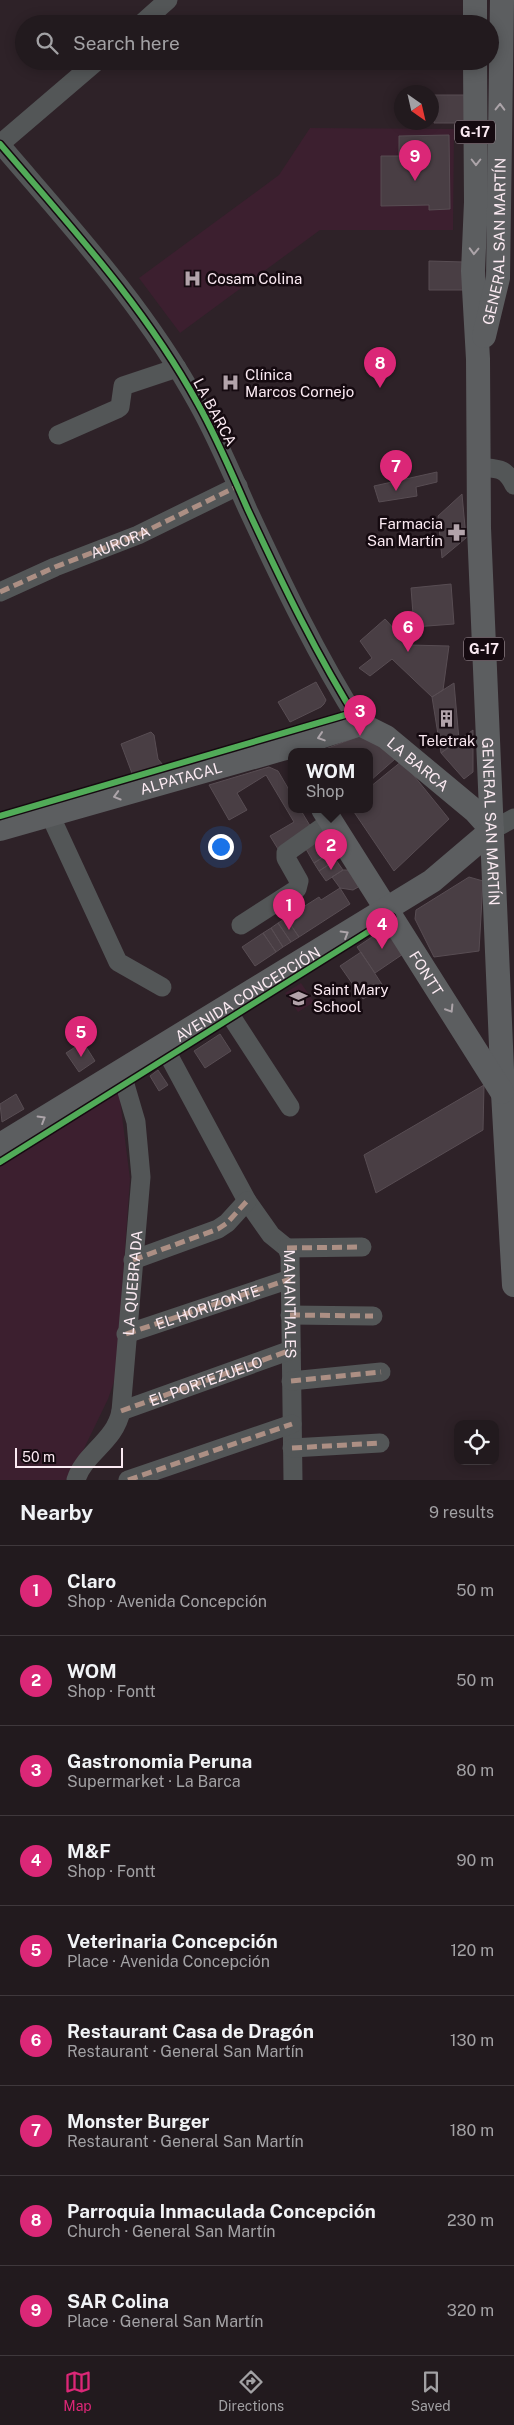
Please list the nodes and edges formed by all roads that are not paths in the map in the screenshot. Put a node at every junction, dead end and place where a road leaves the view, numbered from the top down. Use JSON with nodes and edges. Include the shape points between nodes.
{"nodes":[{"id":1,"x":168,"y":0,"type":"edge"},
{"id":2,"x":475,"y":0,"type":"edge"},
{"id":3,"x":502,"y":0,"type":"edge"},
{"id":4,"x":151,"y":15,"type":"edge"},
{"id":5,"x":475,"y":15,"type":"edge"},
{"id":6,"x":86,"y":70,"type":"edge"},
{"id":7,"x":476,"y":70,"type":"edge"},
{"id":8,"x":0,"y":144,"type":"edge"},
{"id":9,"x":496,"y":202,"type":"edge"},
{"id":10,"x":177,"y":368,"type":"junction"},
{"id":11,"x":58,"y":435,"type":"dead end"},
{"id":12,"x":479,"y":467,"type":"junction"},
{"id":13,"x":514,"y":485,"type":"edge"},
{"id":14,"x":238,"y":486,"type":"junction"},
{"id":15,"x":0,"y":592,"type":"edge"},
{"id":16,"x":360,"y":724,"type":"junction"},
{"id":17,"x":307,"y":748,"type":"edge"},
{"id":18,"x":287,"y":757,"type":"edge"},
{"id":19,"x":50,"y":815,"type":"junction"},
{"id":20,"x":327,"y":815,"type":"edge"},
{"id":21,"x":514,"y":818,"type":"edge"},
{"id":22,"x":0,"y":829,"type":"edge"},
{"id":23,"x":492,"y":830,"type":"junction"},
{"id":24,"x":386,"y":909,"type":"junction"},
{"id":25,"x":241,"y":925,"type":"dead end"},
{"id":26,"x":162,"y":987,"type":"dead end"},
{"id":27,"x":506,"y":991,"type":"edge"},
{"id":28,"x":225,"y":1008,"type":"junction"},
{"id":29,"x":163,"y":1045,"type":"junction"},
{"id":30,"x":120,"y":1071,"type":"junction"},
{"id":31,"x":508,"y":1103,"type":"edge"},
{"id":32,"x":290,"y":1107,"type":"dead end"},
{"id":33,"x":0,"y":1145,"type":"edge"},
{"id":34,"x":247,"y":1201,"type":"junction"},
{"id":35,"x":362,"y":1247,"type":"dead end"},
{"id":36,"x":287,"y":1248,"type":"junction"},
{"id":37,"x":133,"y":1260,"type":"junction"},
{"id":38,"x":290,"y":1279,"type":"junction"},
{"id":39,"x":514,"y":1285,"type":"edge"},
{"id":40,"x":290,"y":1315,"type":"junction"},
{"id":41,"x":373,"y":1316,"type":"dead end"},
{"id":42,"x":126,"y":1334,"type":"junction"},
{"id":43,"x":291,"y":1350,"type":"junction"},
{"id":44,"x":382,"y":1372,"type":"dead end"},
{"id":45,"x":291,"y":1382,"type":"junction"},
{"id":46,"x":121,"y":1411,"type":"junction"},
{"id":47,"x":292,"y":1424,"type":"junction"},
{"id":48,"x":380,"y":1443,"type":"dead end"},
{"id":49,"x":292,"y":1448,"type":"junction"},
{"id":50,"x":76,"y":1480,"type":"edge"},
{"id":51,"x":128,"y":1480,"type":"edge"},
{"id":52,"x":293,"y":1480,"type":"edge"}],
"edges":[{"from":1,"to":4,"type":"street"},
{"from":2,"to":5,"type":"main road"},
{"from":9,"to":3,"type":"main road","name":"GENERAL SAN MARTÍN","number":"G-17","one_way":true},
{"from":6,"to":8,"type":"street"},
{"from":7,"to":9,"type":"main road","name":"GENERAL SAN MARTÍN","number":"G-17","one_way":true},
{"from":8,"to":10,"type":"street","name":"LA BARCA","via":[[104,264]]},
{"from":9,"to":12,"type":"main road","name":"GENERAL SAN MARTÍN","number":"G-17","via":[[498,278],[478,359]]},
{"from":10,"to":11,"type":"street","via":[[123,386],[120,407]]},
{"from":10,"to":14,"type":"street","name":"LA BARCA","via":[[217,438]]},
{"from":12,"to":13,"type":"street","via":[[503,470]]},
{"from":12,"to":23,"type":"main road","name":"GENERAL SAN MARTÍN","number":"G-17"},
{"from":14,"to":15,"type":"street","name":"AURORA","via":[[138,535]]},
{"from":14,"to":16,"type":"street","name":"LA BARCA","via":[[327,669]]},
{"from":16,"to":17,"type":"main road","name":"ALPATACAL","one_way":true},
{"from":16,"to":23,"type":"main road","name":"LA BARCA","via":[[386,737],[475,811]]},
{"from":18,"to":19,"type":"main road","name":"ALPATACAL","one_way":true},
{"from":19,"to":22,"type":"main road","name":"ALPATACAL"},
{"from":19,"to":26,"type":"street","via":[[118,962]]},
{"from":20,"to":24,"type":"main road","name":"FONTT"},
{"from":20,"to":25,"type":"street","via":[[286,853],[299,881],[297,889]]},
{"from":21,"to":23,"type":"street","name":"AVENIDA CONCEPCIÓN"},
{"from":23,"to":24,"type":"main road","name":"AVENIDA CONCEPCIÓN","via":[[432,881]]},
{"from":23,"to":27,"type":"main road","name":"GENERAL SAN MARTÍN","number":"G-17"},
{"from":28,"to":24,"type":"main road","name":"AVENIDA CONCEPCIÓN","one_way":true},
{"from":24,"to":31,"type":"main road","name":"FONTT","one_way":true},
{"from":27,"to":31,"type":"main road","name":"GENERAL SAN MARTÍN","number":"G-17"},
{"from":28,"to":29,"type":"main road","name":"AVENIDA CONCEPCIÓN"},
{"from":28,"to":32,"type":"street"},
{"from":29,"to":30,"type":"main road","name":"AVENIDA CONCEPCIÓN"},
{"from":29,"to":34,"type":"street","name":"MANANTIALES"},
{"from":33,"to":30,"type":"main road","name":"AVENIDA CONCEPCIÓN","one_way":true},
{"from":30,"to":37,"type":"street","name":"LA QUEBRADA","via":[[140,1144],[141,1178]]},
{"from":31,"to":39,"type":"main road","name":"GENERAL SAN MARTÍN","number":"G-17"},
{"from":34,"to":36,"type":"street","name":"MANANTIALES","via":[[271,1235]]},
{"from":34,"to":37,"type":"street","via":[[218,1229]]},
{"from":35,"to":36,"type":"street"},
{"from":36,"to":38,"type":"street","name":"MANANTIALES"},
{"from":37,"to":42,"type":"street","name":"LA QUEBRADA"},
{"from":38,"to":40,"type":"street","name":"MANANTIALES"},
{"from":38,"to":42,"type":"street","name":"EL HORIZONTE"},
{"from":40,"to":41,"type":"street"},
{"from":40,"to":43,"type":"street","name":"MANANTIALES"},
{"from":42,"to":46,"type":"street","name":"LA QUEBRADA"},
{"from":43,"to":45,"type":"street","name":"MANANTIALES"},
{"from":43,"to":46,"type":"street","name":"EL PORTEZUELO"},
{"from":44,"to":45,"type":"street"},
{"from":45,"to":47,"type":"street","name":"MANANTIALES"},
{"from":46,"to":50,"type":"street","name":"LA QUEBRADA","via":[[118,1424],[108,1440],[79,1471]]},
{"from":47,"to":49,"type":"street","name":"MANANTIALES"},
{"from":47,"to":51,"type":"street"},
{"from":48,"to":49,"type":"street"},
{"from":49,"to":52,"type":"street","name":"MANANTIALES"}]}
